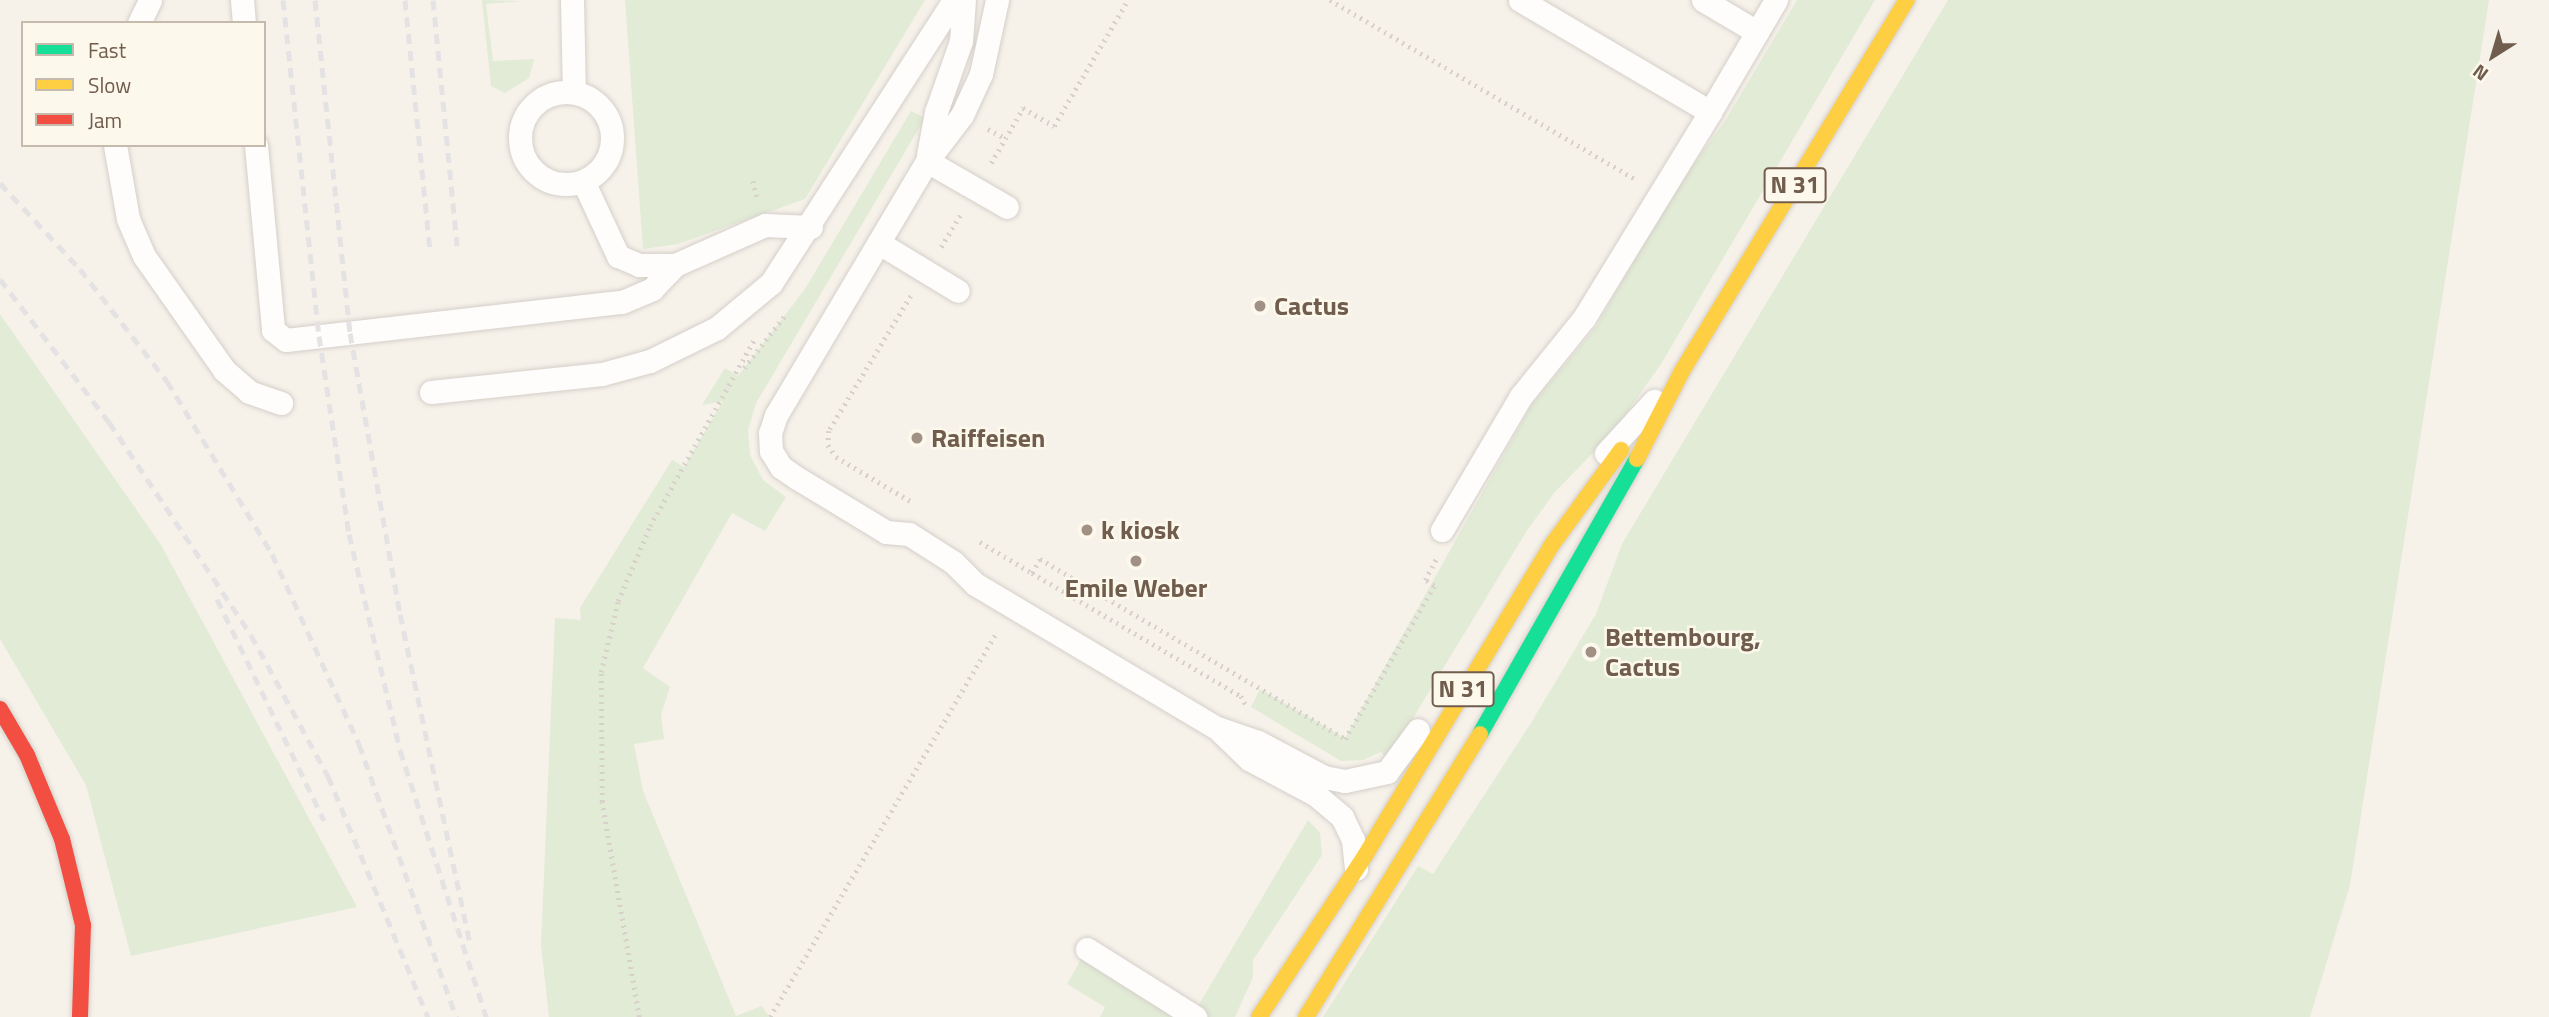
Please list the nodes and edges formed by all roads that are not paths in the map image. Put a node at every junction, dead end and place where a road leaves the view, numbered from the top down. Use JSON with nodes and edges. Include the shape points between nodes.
{"nodes":[{"id":1,"x":150,"y":0,"type":"edge"},
{"id":2,"x":242,"y":0,"type":"edge"},
{"id":3,"x":572,"y":0,"type":"edge"},
{"id":4,"x":954,"y":0,"type":"edge"},
{"id":5,"x":964,"y":0,"type":"edge"},
{"id":6,"x":997,"y":0,"type":"edge"},
{"id":7,"x":1520,"y":0,"type":"edge"},
{"id":8,"x":1703,"y":0,"type":"edge"},
{"id":9,"x":1776,"y":0,"type":"edge"},
{"id":10,"x":1907,"y":0,"type":"edge"},
{"id":11,"x":140,"y":21,"type":"edge"},
{"id":12,"x":244,"y":21,"type":"edge"},
{"id":13,"x":1757,"y":32,"type":"junction"},
{"id":14,"x":574,"y":92,"type":"junction"},
{"id":15,"x":1710,"y":112,"type":"junction"},
{"id":16,"x":115,"y":147,"type":"edge"},
{"id":17,"x":256,"y":147,"type":"edge"},
{"id":18,"x":927,"y":161,"type":"junction"},
{"id":19,"x":583,"y":181,"type":"junction"},
{"id":20,"x":1007,"y":207,"type":"dead end"},
{"id":21,"x":811,"y":227,"type":"junction"},
{"id":22,"x":879,"y":243,"type":"junction"},
{"id":23,"x":675,"y":265,"type":"junction"},
{"id":24,"x":958,"y":291,"type":"dead end"},
{"id":25,"x":1682,"y":371,"type":"junction"},
{"id":26,"x":432,"y":392,"type":"dead end"},
{"id":27,"x":281,"y":403,"type":"dead end"},
{"id":28,"x":1442,"y":530,"type":"dead end"},
{"id":29,"x":0,"y":709,"type":"edge"},
{"id":30,"x":1217,"y":728,"type":"junction"},
{"id":31,"x":1356,"y":869,"type":"junction"},
{"id":32,"x":1087,"y":949,"type":"dead end"},
{"id":33,"x":80,"y":1017,"type":"edge"},
{"id":34,"x":1195,"y":1017,"type":"edge"},
{"id":35,"x":1259,"y":1017,"type":"edge"},
{"id":36,"x":1286,"y":1017,"type":"edge"},
{"id":37,"x":1306,"y":1017,"type":"edge"}],
"edges":[{"from":1,"to":11,"type":"lane"},
{"from":2,"to":12,"type":"lane"},
{"from":3,"to":14,"type":"lane"},
{"from":4,"to":21,"type":"lane"},
{"from":5,"to":18,"type":"lane","via":[[961,41],[936,112]]},
{"from":6,"to":18,"type":"lane","via":[[981,74],[962,115]]},
{"from":7,"to":15,"type":"lane"},
{"from":8,"to":13,"type":"lane"},
{"from":9,"to":13,"type":"lane"},
{"from":10,"to":25,"type":"main road","number":"N 31"},
{"from":13,"to":15,"type":"lane"},
{"from":14,"to":19,"type":"lane","via":[[600,106],[612,133],[606,162]]},
{"from":14,"to":19,"type":"lane","via":[[558,91],[531,106],[519,135],[521,151],[540,176],[561,184]]},
{"from":15,"to":28,"type":"lane","via":[[1584,318],[1521,397]]},
{"from":16,"to":27,"type":"lane","via":[[128,219],[144,256],[225,370],[248,392]]},
{"from":17,"to":23,"type":"lane","via":[[272,330],[286,340],[622,302],[652,289]]},
{"from":18,"to":20,"type":"lane"},
{"from":18,"to":22,"type":"lane"},
{"from":19,"to":23,"type":"lane","via":[[618,256],[639,265]]},
{"from":21,"to":23,"type":"lane","via":[[765,225]]},
{"from":21,"to":26,"type":"lane","via":[[771,284],[717,328],[650,361],[602,374]]},
{"from":22,"to":24,"type":"lane"},
{"from":22,"to":30,"type":"lane","via":[[769,433],[771,452],[781,467],[886,532],[909,534],[953,562],[975,584]]},
{"from":25,"to":30,"type":"lane","via":[[1563,499],[1535,536],[1403,755],[1387,772],[1345,781],[1324,777],[1258,741]]},
{"from":25,"to":31,"type":"main road","number":"N 31","via":[[1551,546]]},
{"from":25,"to":37,"type":"main road","number":"N 31","via":[[1603,524],[1422,832]]},
{"from":29,"to":33,"type":"main road","via":[[27,755],[62,839],[83,925]]},
{"from":30,"to":31,"type":"lane","via":[[1249,760],[1316,795],[1342,817],[1353,841]]},
{"from":31,"to":35,"type":"main road","number":"N 31"},
{"from":31,"to":36,"type":"main road","via":[[1355,898],[1347,923]]},
{"from":32,"to":34,"type":"lane"}]}
